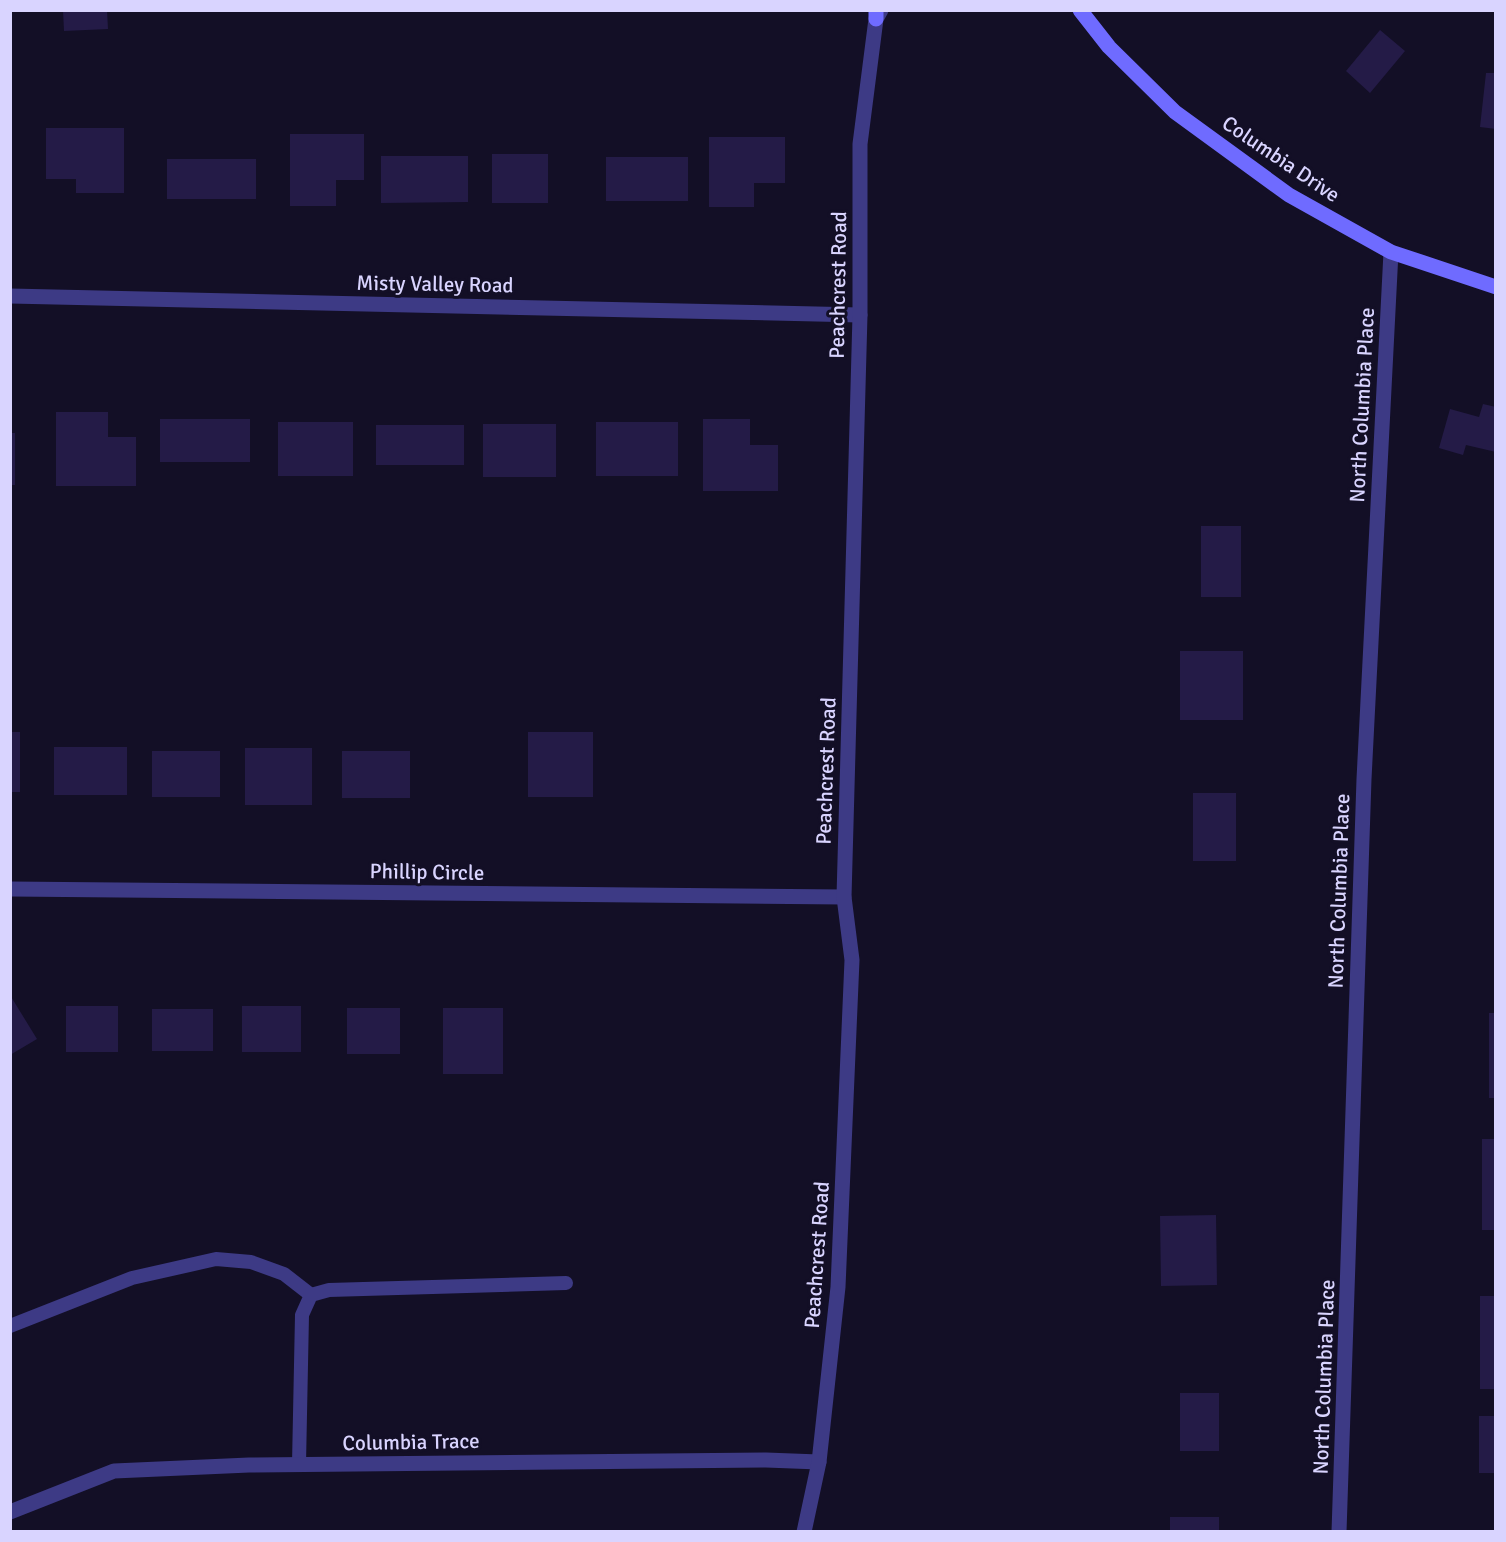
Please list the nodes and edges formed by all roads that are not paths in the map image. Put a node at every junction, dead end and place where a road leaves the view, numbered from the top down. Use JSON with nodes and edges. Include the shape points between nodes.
{"nodes":[{"id":1,"x":1080,"y":10,"type":"edge"},
{"id":2,"x":878,"y":13,"type":"edge"},
{"id":3,"x":1391,"y":252,"type":"junction"},
{"id":4,"x":1496,"y":287,"type":"edge"},
{"id":5,"x":10,"y":296,"type":"edge"},
{"id":6,"x":860,"y":315,"type":"junction"},
{"id":7,"x":10,"y":889,"type":"edge"},
{"id":8,"x":844,"y":897,"type":"junction"},
{"id":9,"x":566,"y":1282,"type":"dead end"},
{"id":10,"x":311,"y":1295,"type":"junction"},
{"id":11,"x":10,"y":1326,"type":"edge"},
{"id":12,"x":819,"y":1462,"type":"junction"},
{"id":13,"x":299,"y":1464,"type":"junction"},
{"id":14,"x":10,"y":1512,"type":"edge"},
{"id":15,"x":804,"y":1532,"type":"edge"},
{"id":16,"x":1340,"y":1532,"type":"edge"}],
"edges":[{"from":1,"to":3,"type":"main road","name":"Columbia Drive","via":[[1109,47],[1175,112],[1289,195]]},
{"from":2,"to":6,"type":"street","name":"Peachcrest Road","via":[[860,144]]},
{"from":3,"to":4,"type":"main road","name":"Columbia Drive"},
{"from":3,"to":16,"type":"street","name":"North Columbia Place","via":[[1364,779]]},
{"from":5,"to":6,"type":"street","name":"Misty Valley Road"},
{"from":6,"to":8,"type":"street","name":"Peachcrest Road"},
{"from":7,"to":8,"type":"street","name":"Phillip Circle"},
{"from":8,"to":12,"type":"street","name":"Peachcrest Road","via":[[852,960],[838,1287]]},
{"from":9,"to":10,"type":"lane","via":[[329,1290]]},
{"from":10,"to":11,"type":"lane","via":[[284,1274],[251,1262],[216,1259],[132,1278]]},
{"from":10,"to":13,"type":"lane","via":[[302,1315]]},
{"from":12,"to":13,"type":"street","name":"Columbia Trace"},
{"from":12,"to":15,"type":"street","name":"Peachcrest Road"},
{"from":13,"to":14,"type":"street","name":"Columbia Trace","via":[[114,1471]]}]}
